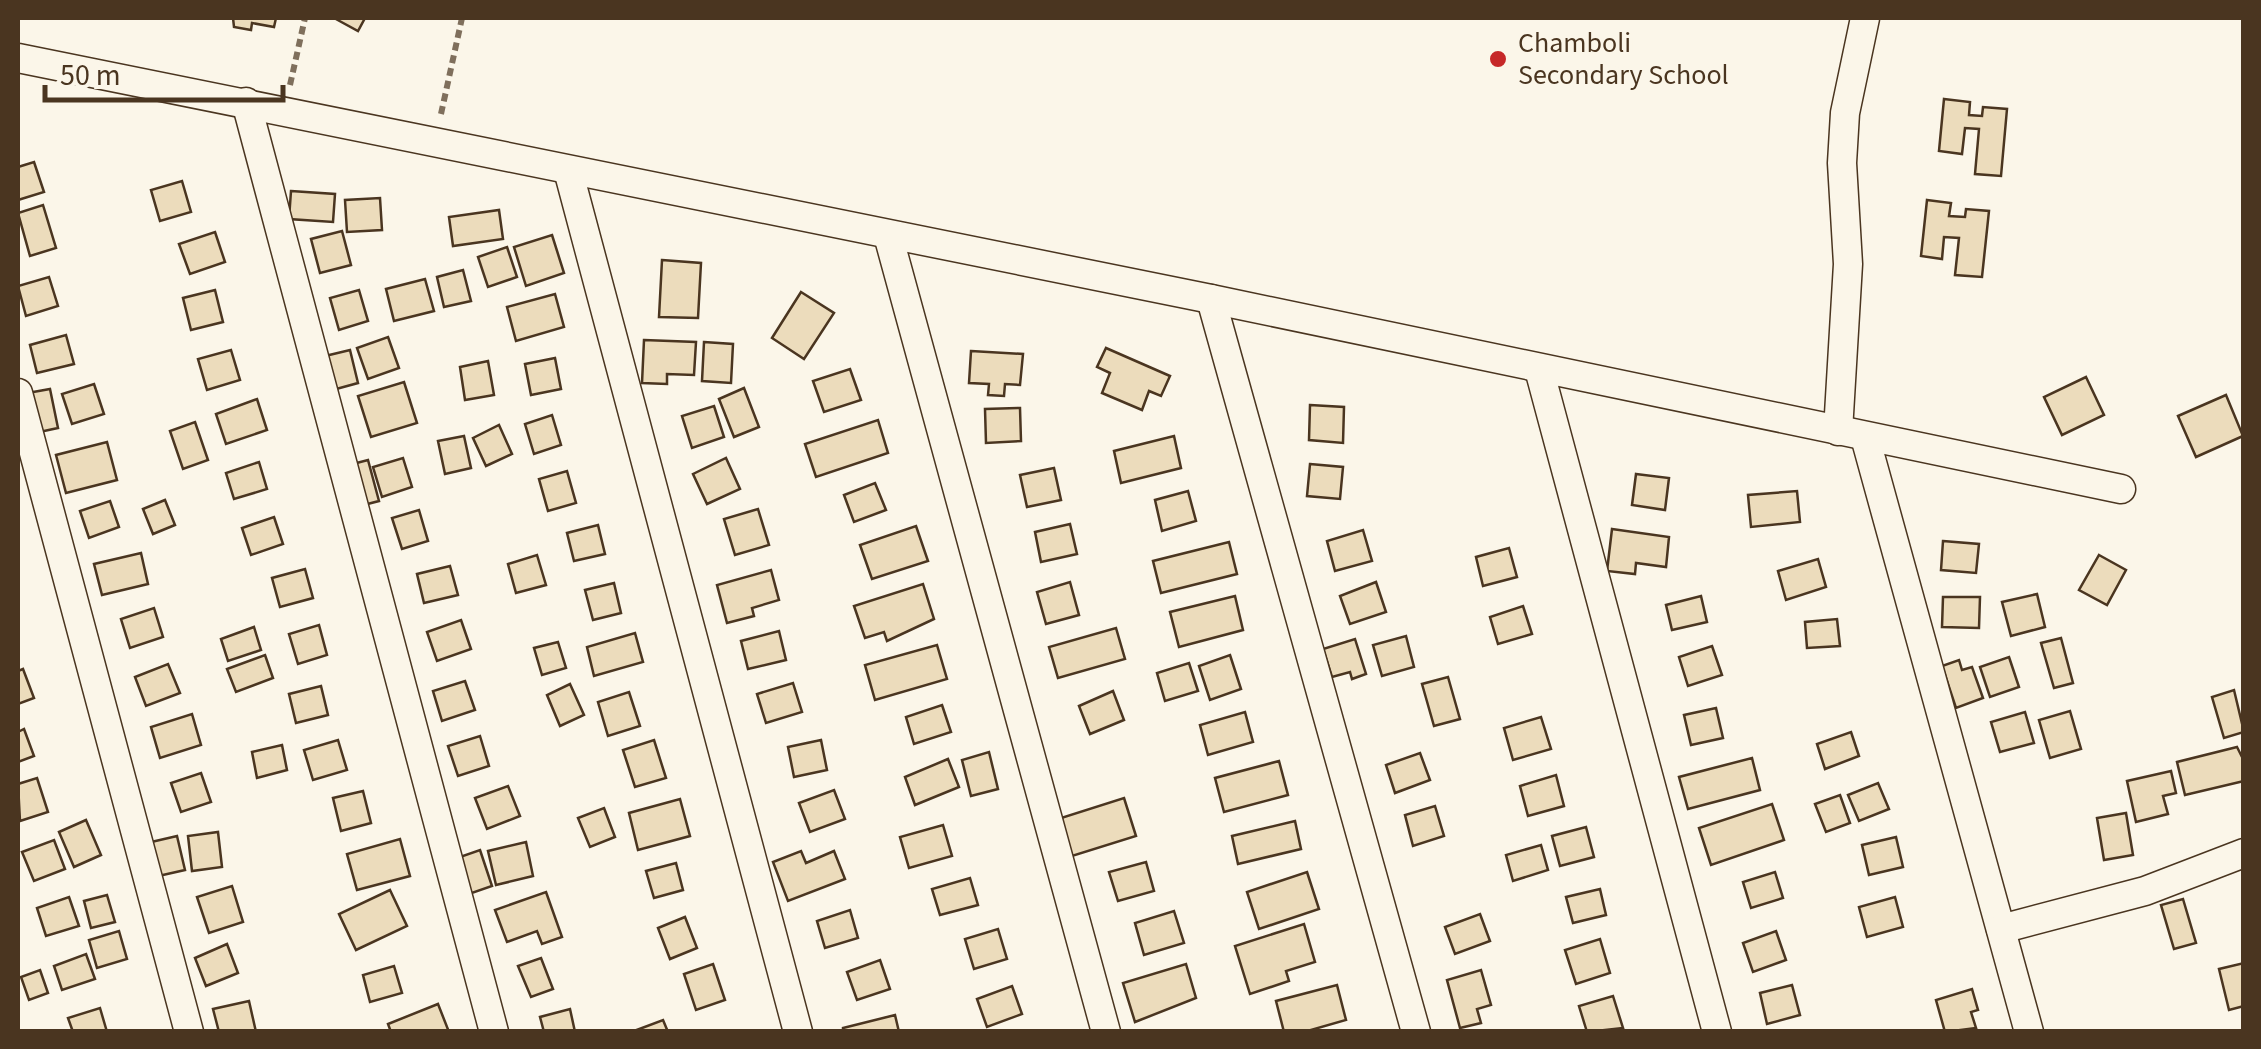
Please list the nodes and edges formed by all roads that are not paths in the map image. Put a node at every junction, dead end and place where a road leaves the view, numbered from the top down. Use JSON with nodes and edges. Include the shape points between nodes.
{"nodes":[{"id":1,"x":1865,"y":18,"type":"edge"},
{"id":2,"x":18,"y":58,"type":"edge"},
{"id":3,"x":246,"y":102,"type":"junction"},
{"id":4,"x":568,"y":170,"type":"junction"},
{"id":5,"x":888,"y":235,"type":"junction"},
{"id":6,"x":1211,"y":299,"type":"junction"},
{"id":7,"x":1539,"y":369,"type":"junction"},
{"id":8,"x":18,"y":392,"type":"edge"},
{"id":9,"x":1852,"y":434,"type":"junction"},
{"id":10,"x":2121,"y":489,"type":"dead end"},
{"id":11,"x":2244,"y":853,"type":"edge"},
{"id":12,"x":2001,"y":929,"type":"junction"},
{"id":13,"x":189,"y":1032,"type":"edge"},
{"id":14,"x":494,"y":1032,"type":"edge"},
{"id":15,"x":798,"y":1032,"type":"edge"},
{"id":16,"x":1106,"y":1032,"type":"edge"},
{"id":17,"x":1416,"y":1032,"type":"edge"},
{"id":18,"x":1717,"y":1032,"type":"edge"},
{"id":19,"x":2029,"y":1032,"type":"edge"}],
"edges":[{"from":1,"to":9,"type":"street","via":[[1842,164]]},
{"from":2,"to":3,"type":"street"},
{"from":3,"to":4,"type":"street"},
{"from":3,"to":14,"type":"street"},
{"from":4,"to":5,"type":"street"},
{"from":4,"to":15,"type":"street"},
{"from":5,"to":6,"type":"street"},
{"from":5,"to":16,"type":"street"},
{"from":6,"to":7,"type":"street"},
{"from":6,"to":17,"type":"street"},
{"from":7,"to":9,"type":"street"},
{"from":7,"to":18,"type":"street"},
{"from":8,"to":13,"type":"street"},
{"from":9,"to":10,"type":"street"},
{"from":9,"to":12,"type":"street"},
{"from":11,"to":12,"type":"street","via":[[2145,891]]},
{"from":12,"to":19,"type":"street"}]}
